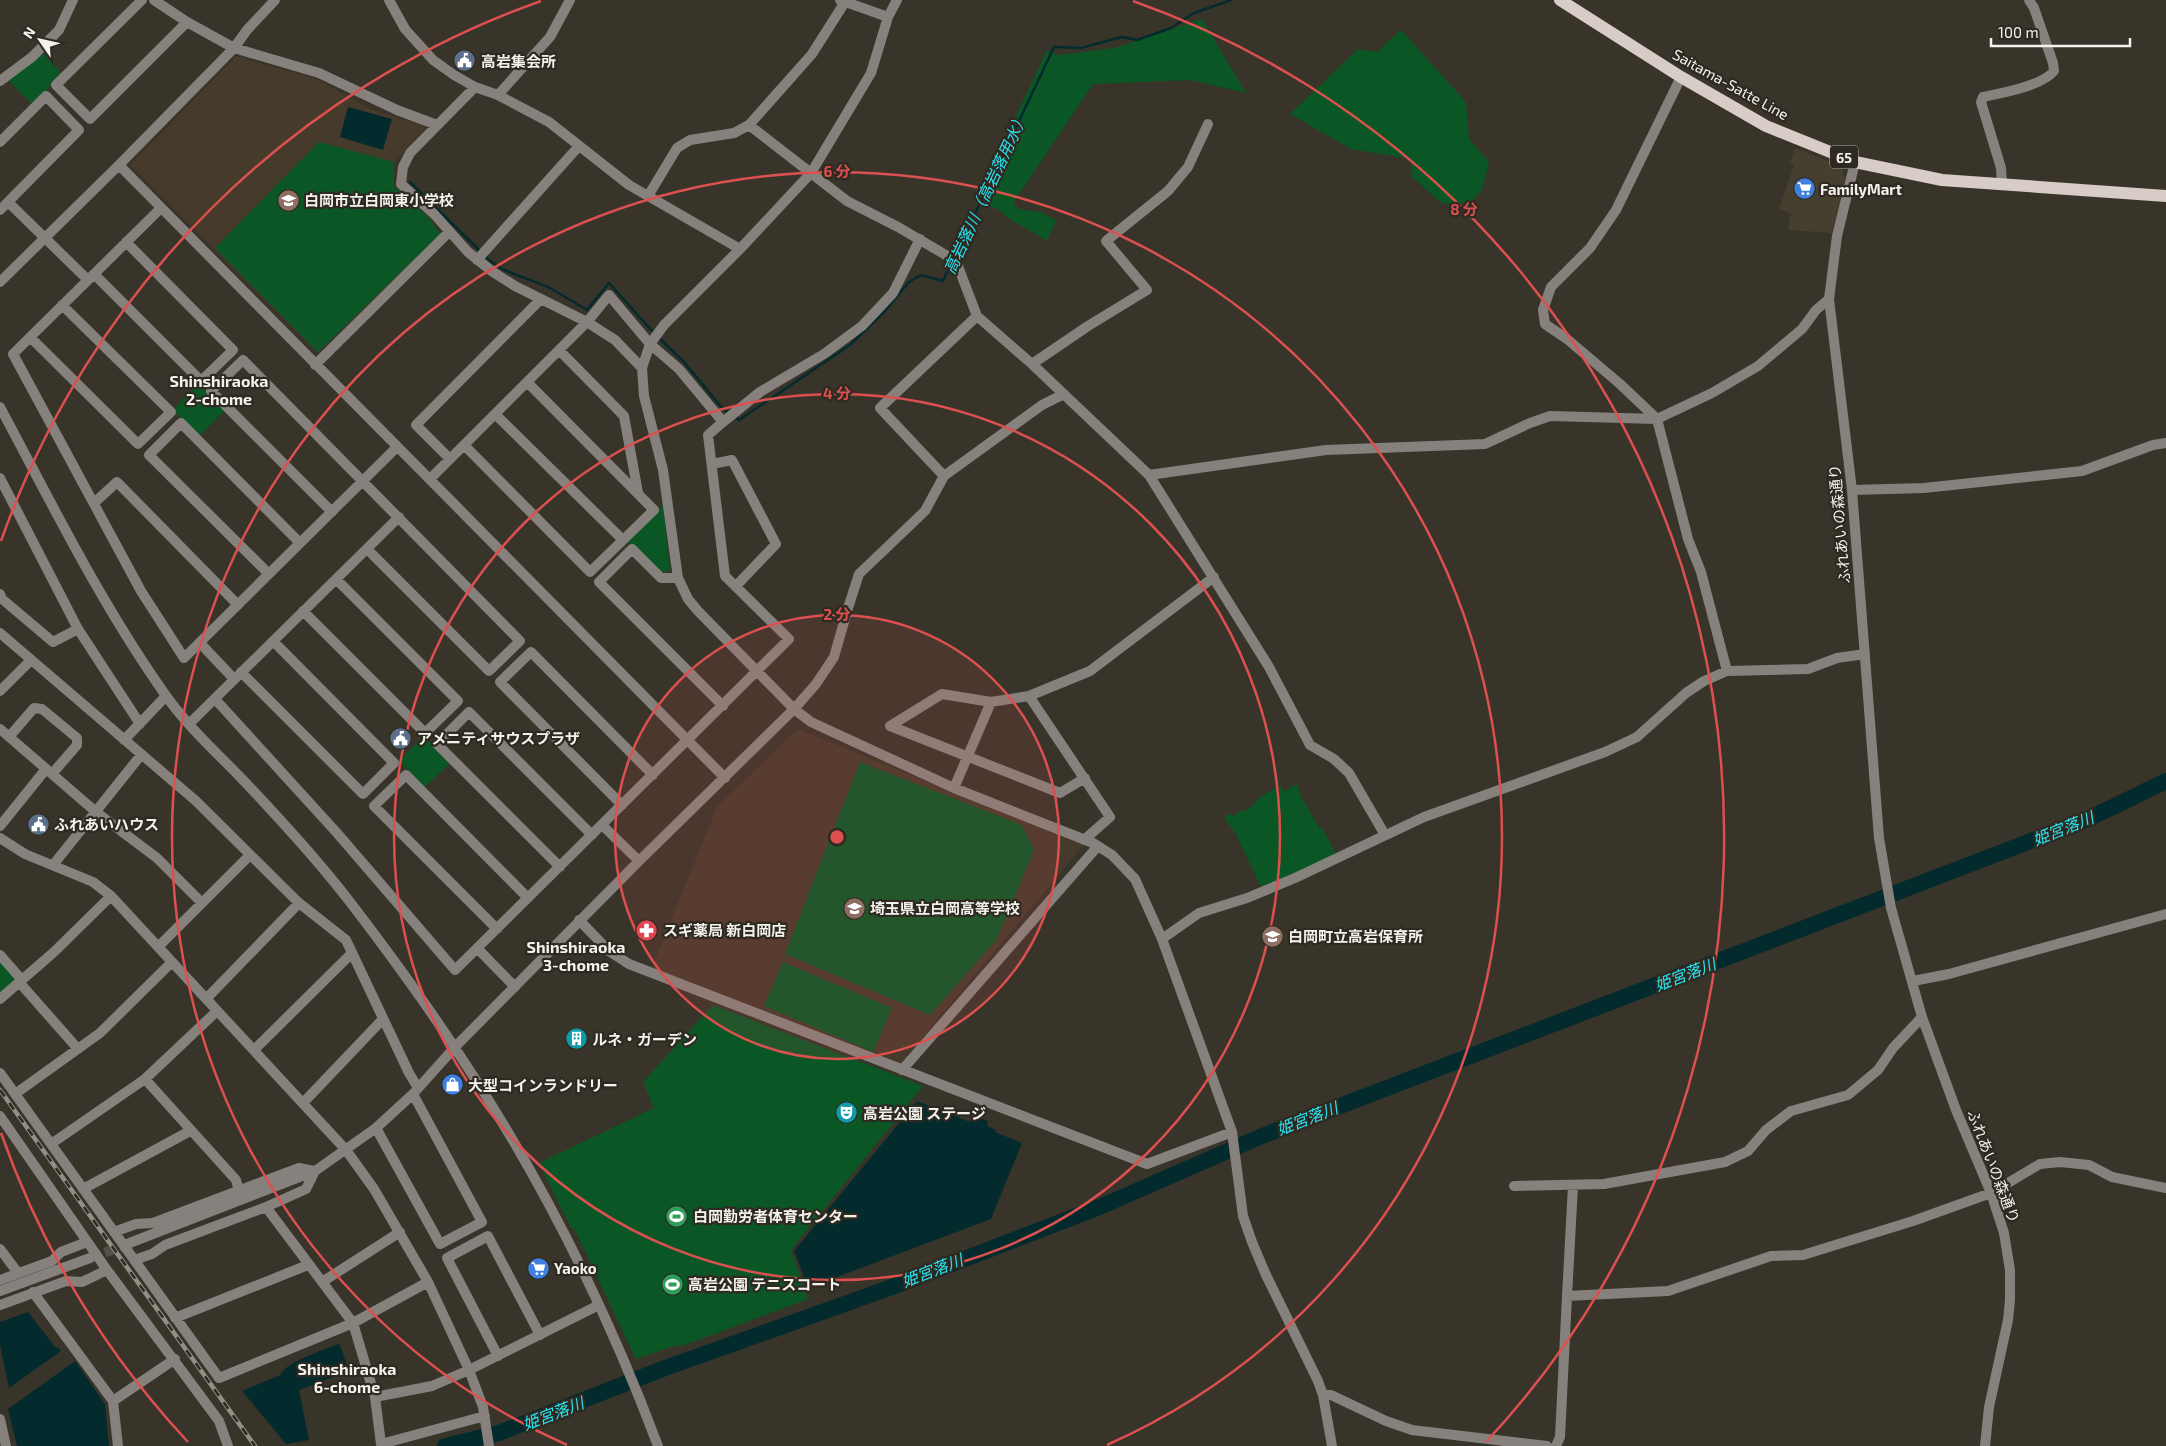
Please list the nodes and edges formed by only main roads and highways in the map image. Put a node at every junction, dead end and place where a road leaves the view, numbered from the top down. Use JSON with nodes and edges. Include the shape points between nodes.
{"nodes":[{"id":1,"x":1560,"y":0,"type":"edge"},
{"id":2,"x":2166,"y":196,"type":"edge"}],
"edges":[{"from":1,"to":2,"type":"main road","name":"Saitama-Satte Line","number":"65","via":[[1681,77],[1766,126],[1855,162],[1942,180]]}]}
